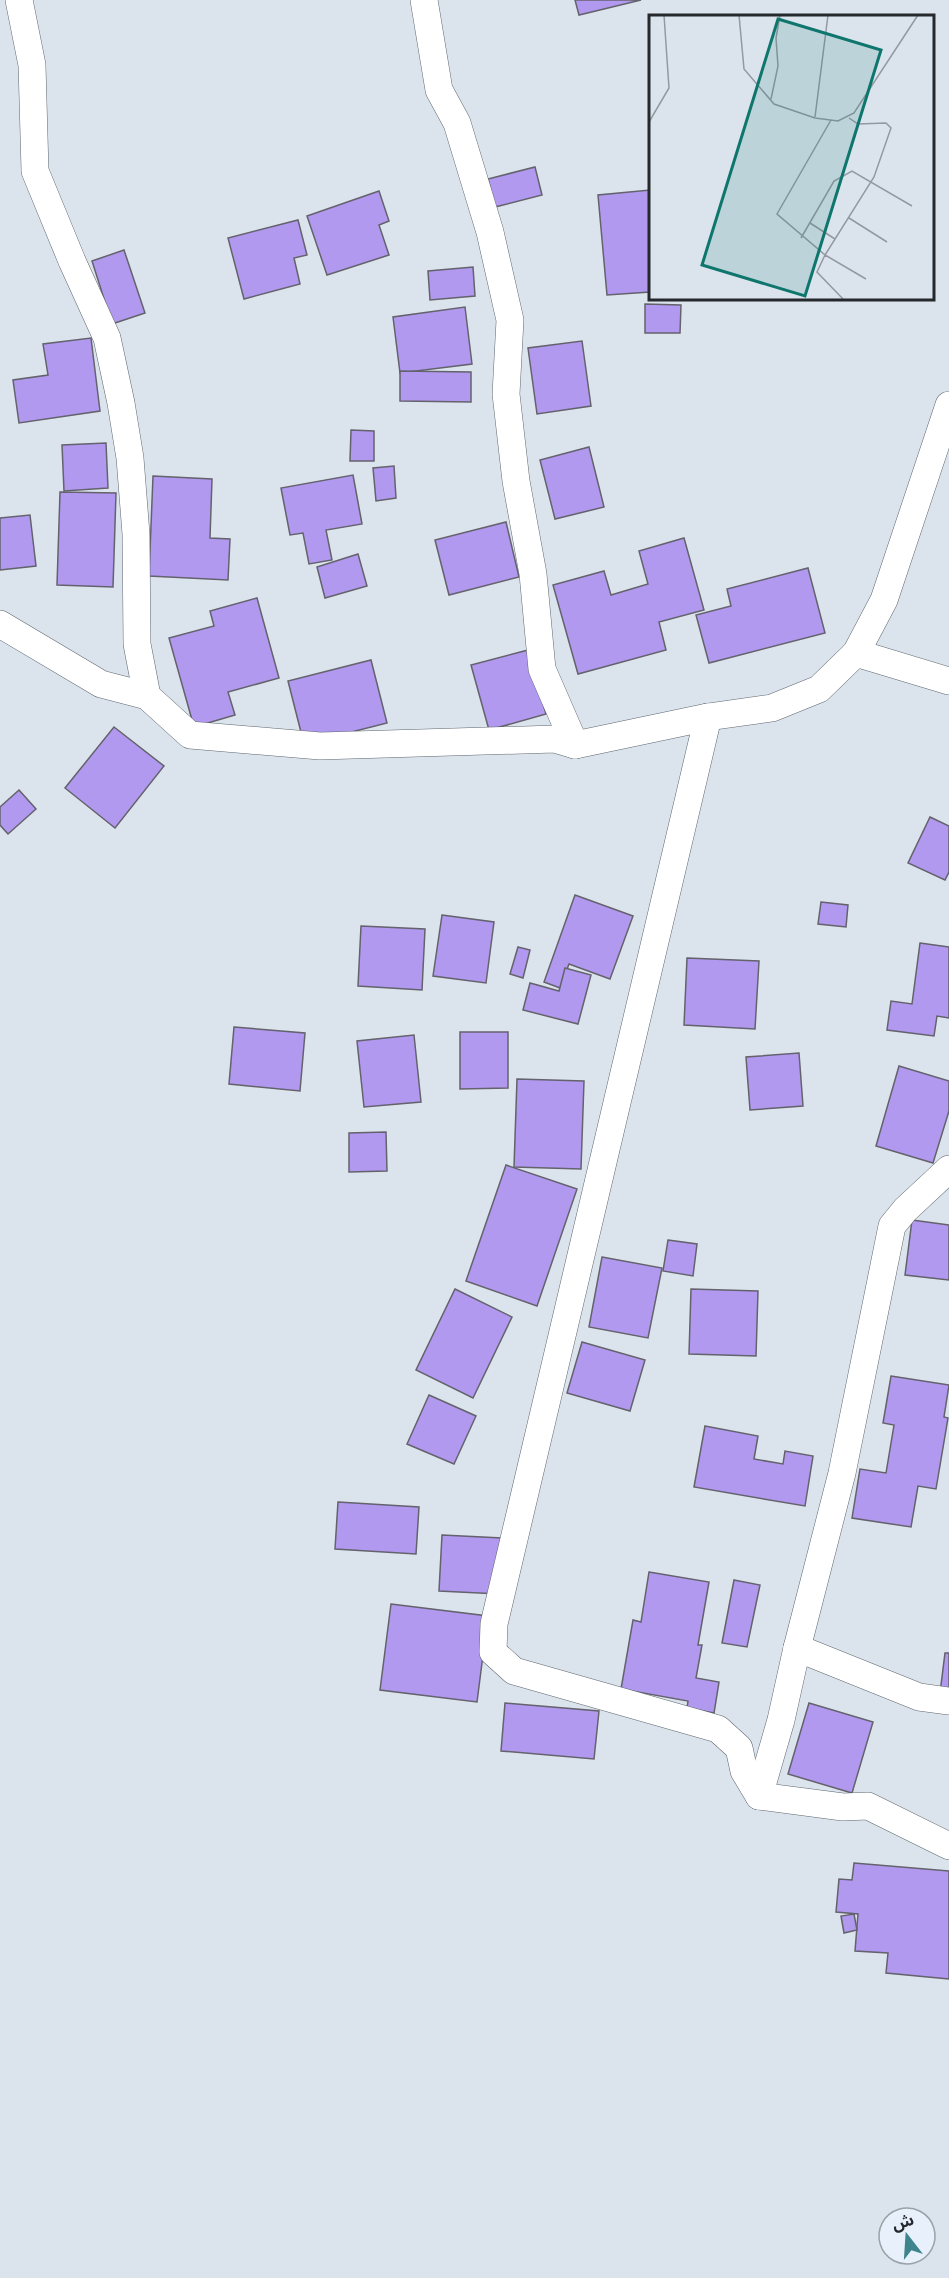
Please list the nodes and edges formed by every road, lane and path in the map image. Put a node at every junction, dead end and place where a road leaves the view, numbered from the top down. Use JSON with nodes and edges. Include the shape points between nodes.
{"nodes":[{"id":1,"x":19,"y":0,"type":"edge"},
{"id":2,"x":424,"y":0,"type":"edge"},
{"id":3,"x":949,"y":405,"type":"edge"},
{"id":4,"x":0,"y":624,"type":"edge"},
{"id":5,"x":856,"y":653,"type":"junction"},
{"id":6,"x":949,"y":681,"type":"edge"},
{"id":7,"x":147,"y":696,"type":"junction"},
{"id":8,"x":708,"y":717,"type":"junction"},
{"id":9,"x":575,"y":745,"type":"junction"},
{"id":10,"x":949,"y":1169,"type":"edge"},
{"id":11,"x":797,"y":1648,"type":"junction"},
{"id":12,"x":949,"y":1701,"type":"edge"},
{"id":13,"x":759,"y":1796,"type":"junction"},
{"id":14,"x":949,"y":1846,"type":"edge"}],
"edges":[{"from":1,"to":7,"type":"street","via":[[32,65],[35,171],[107,338],[121,403],[136,534],[137,644]]},
{"from":2,"to":9,"type":"street","via":[[439,90],[457,123],[490,232],[510,320],[506,394],[516,481],[533,574],[542,669]]},
{"from":3,"to":5,"type":"street","via":[[884,600]]},
{"from":4,"to":7,"type":"street","via":[[101,684]]},
{"from":5,"to":6,"type":"street"},
{"from":5,"to":8,"type":"street","via":[[819,689],[772,708]]},
{"from":7,"to":9,"type":"street","via":[[190,735],[320,746],[555,739]]},
{"from":8,"to":9,"type":"street"},
{"from":8,"to":13,"type":"street","via":[[494,1624],[493,1652],[514,1671],[718,1729],[739,1748],[744,1771]]},
{"from":10,"to":11,"type":"street","via":[[892,1226],[842,1473]]},
{"from":11,"to":12,"type":"street","via":[[919,1697]]},
{"from":11,"to":13,"type":"street"},
{"from":13,"to":14,"type":"street","via":[[868,1806]]}]}
